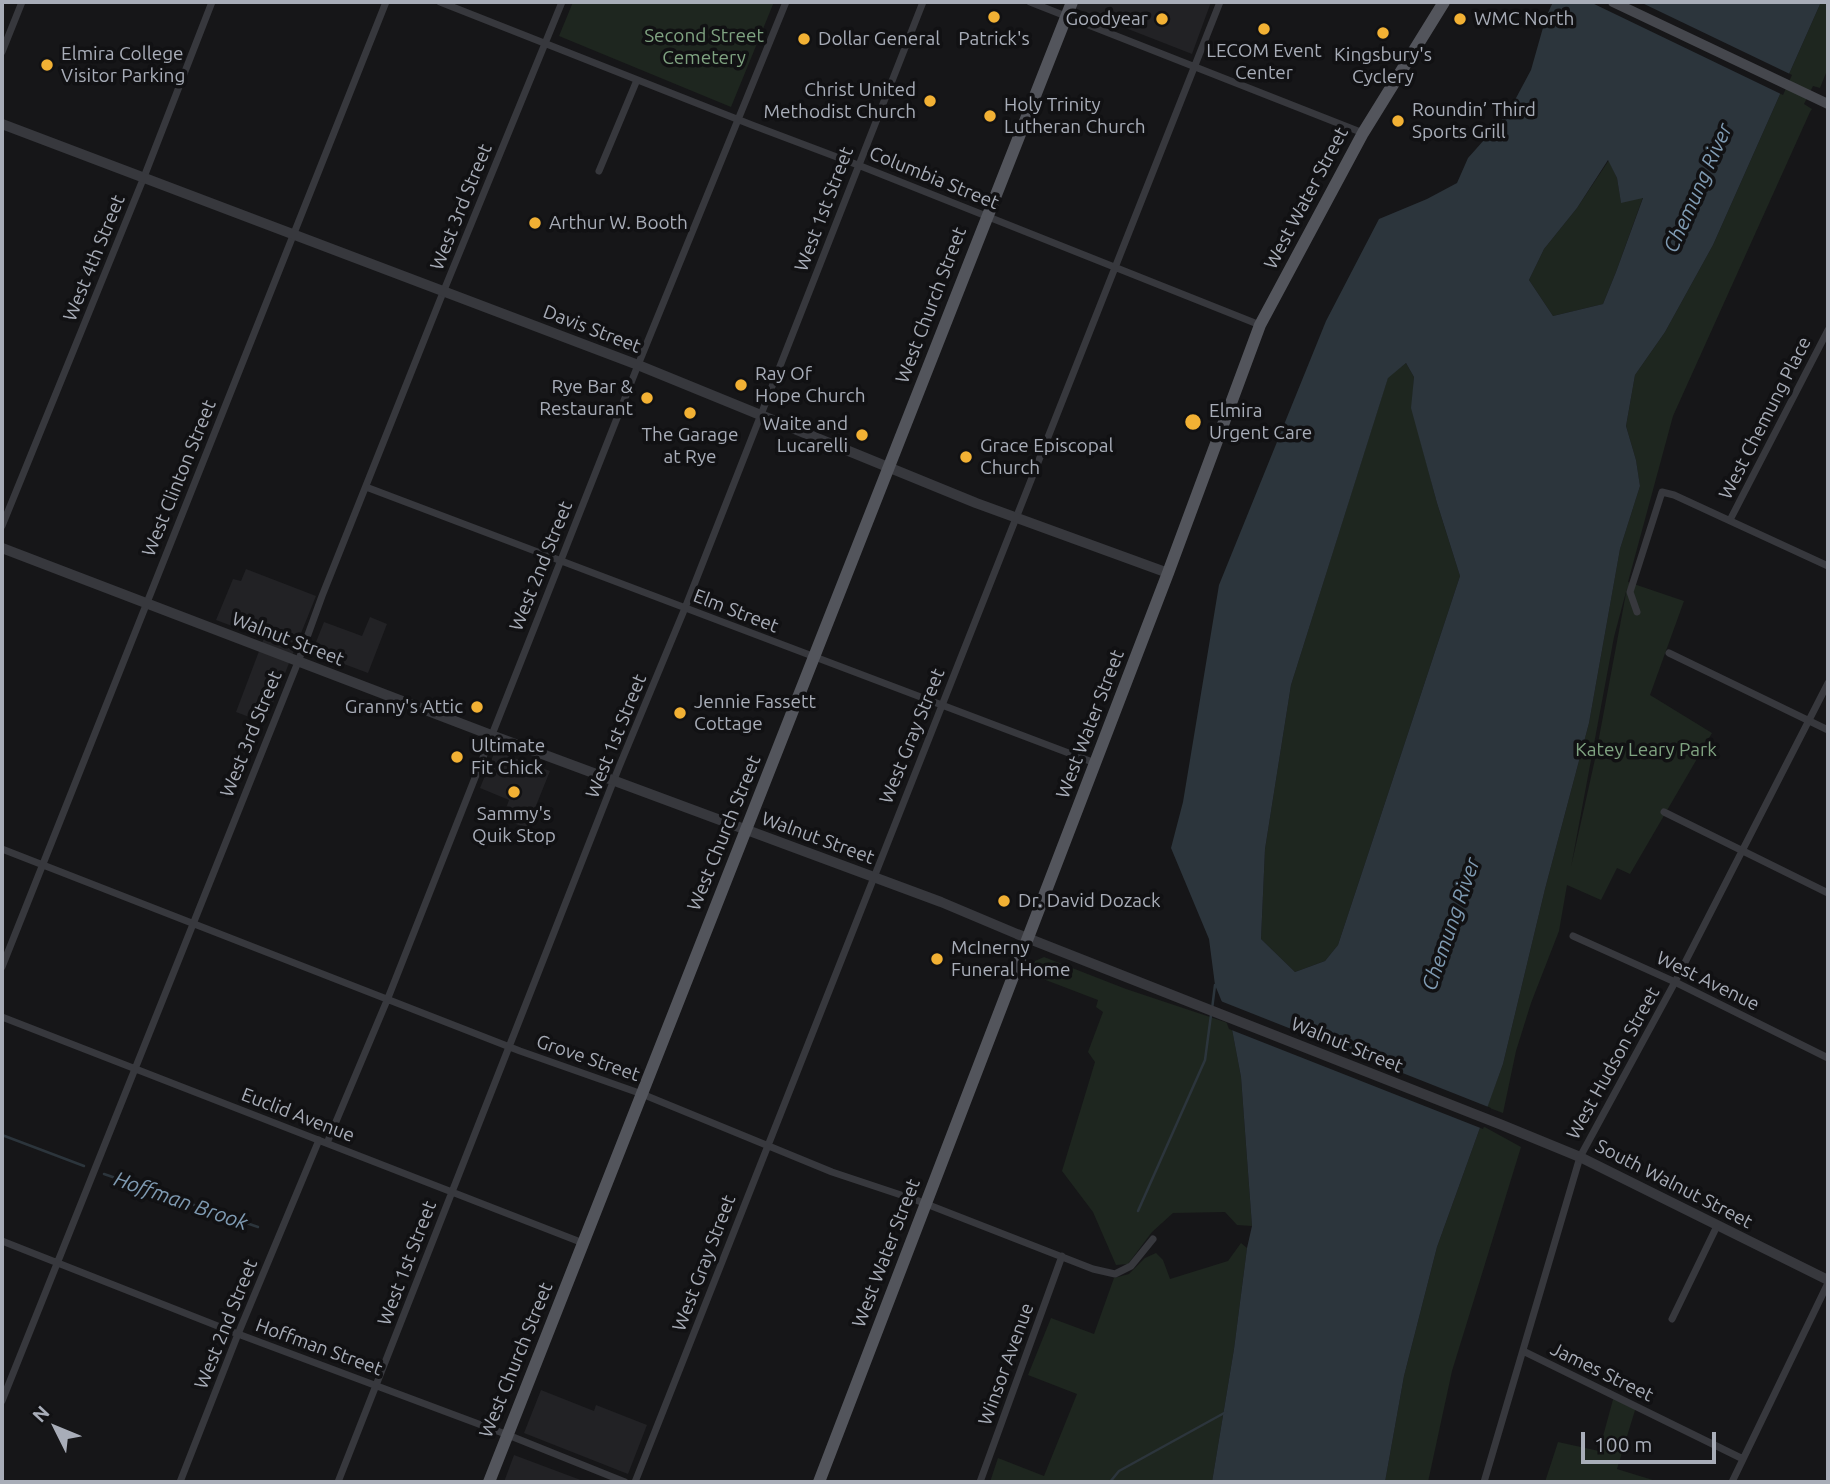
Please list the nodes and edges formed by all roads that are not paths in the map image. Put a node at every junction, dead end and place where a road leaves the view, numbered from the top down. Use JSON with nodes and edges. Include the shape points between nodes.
{"nodes":[{"id":1,"x":22,"y":2,"type":"edge"},
{"id":2,"x":212,"y":2,"type":"edge"},
{"id":3,"x":386,"y":2,"type":"edge"},
{"id":4,"x":440,"y":2,"type":"edge"},
{"id":5,"x":562,"y":2,"type":"edge"},
{"id":6,"x":786,"y":2,"type":"edge"},
{"id":7,"x":923,"y":2,"type":"edge"},
{"id":8,"x":1030,"y":2,"type":"edge"},
{"id":9,"x":1072,"y":2,"type":"edge"},
{"id":10,"x":1220,"y":2,"type":"edge"},
{"id":11,"x":1444,"y":2,"type":"edge"},
{"id":12,"x":1614,"y":2,"type":"edge"},
{"id":13,"x":1066,"y":16,"type":"junction"},
{"id":14,"x":545,"y":43,"type":"junction"},
{"id":15,"x":2,"y":52,"type":"edge"},
{"id":16,"x":1194,"y":66,"type":"junction"},
{"id":17,"x":637,"y":80,"type":"junction"},
{"id":18,"x":1828,"y":104,"type":"edge"},
{"id":19,"x":738,"y":120,"type":"junction"},
{"id":20,"x":2,"y":124,"type":"edge"},
{"id":21,"x":1363,"y":133,"type":"junction"},
{"id":22,"x":858,"y":165,"type":"junction"},
{"id":23,"x":599,"y":171,"type":"dead end"},
{"id":24,"x":144,"y":177,"type":"junction"},
{"id":25,"x":987,"y":215,"type":"junction"},
{"id":26,"x":293,"y":236,"type":"junction"},
{"id":27,"x":1115,"y":266,"type":"junction"},
{"id":28,"x":443,"y":293,"type":"junction"},
{"id":29,"x":1260,"y":325,"type":"junction"},
{"id":30,"x":1828,"y":330,"type":"edge"},
{"id":31,"x":638,"y":365,"type":"junction"},
{"id":32,"x":761,"y":416,"type":"junction"},
{"id":33,"x":888,"y":468,"type":"junction"},
{"id":34,"x":366,"y":487,"type":"junction"},
{"id":35,"x":1017,"y":518,"type":"junction"},
{"id":36,"x":1730,"y":520,"type":"junction"},
{"id":37,"x":2,"y":526,"type":"edge"},
{"id":38,"x":2,"y":548,"type":"edge"},
{"id":39,"x":561,"y":561,"type":"junction"},
{"id":40,"x":1828,"y":565,"type":"edge"},
{"id":41,"x":1168,"y":573,"type":"junction"},
{"id":42,"x":145,"y":604,"type":"junction"},
{"id":43,"x":685,"y":608,"type":"junction"},
{"id":44,"x":1637,"y":612,"type":"dead end"},
{"id":45,"x":1669,"y":653,"type":"dead end"},
{"id":46,"x":815,"y":657,"type":"junction"},
{"id":47,"x":298,"y":662,"type":"junction"},
{"id":48,"x":1828,"y":683,"type":"edge"},
{"id":49,"x":942,"y":705,"type":"junction"},
{"id":50,"x":1810,"y":721,"type":"junction"},
{"id":51,"x":1828,"y":730,"type":"edge"},
{"id":52,"x":491,"y":735,"type":"junction"},
{"id":53,"x":1095,"y":764,"type":"junction"},
{"id":54,"x":614,"y":781,"type":"junction"},
{"id":55,"x":1664,"y":812,"type":"dead end"},
{"id":56,"x":745,"y":830,"type":"junction"},
{"id":57,"x":2,"y":849,"type":"edge"},
{"id":58,"x":1742,"y":850,"type":"junction"},
{"id":59,"x":43,"y":865,"type":"junction"},
{"id":60,"x":874,"y":876,"type":"junction"},
{"id":61,"x":1828,"y":893,"type":"edge"},
{"id":62,"x":192,"y":922,"type":"junction"},
{"id":63,"x":1573,"y":936,"type":"dead end"},
{"id":64,"x":1027,"y":937,"type":"junction"},
{"id":65,"x":2,"y":967,"type":"edge"},
{"id":66,"x":1675,"y":982,"type":"junction"},
{"id":67,"x":387,"y":998,"type":"junction"},
{"id":68,"x":2,"y":1017,"type":"edge"},
{"id":69,"x":509,"y":1046,"type":"junction"},
{"id":70,"x":1828,"y":1058,"type":"edge"},
{"id":71,"x":134,"y":1069,"type":"junction"},
{"id":72,"x":642,"y":1094,"type":"junction"},
{"id":73,"x":1502,"y":1125,"type":"joint"},
{"id":74,"x":323,"y":1141,"type":"junction"},
{"id":75,"x":766,"y":1146,"type":"junction"},
{"id":76,"x":1580,"y":1157,"type":"junction"},
{"id":77,"x":451,"y":1191,"type":"junction"},
{"id":78,"x":925,"y":1204,"type":"junction"},
{"id":79,"x":1717,"y":1226,"type":"junction"},
{"id":80,"x":1153,"y":1239,"type":"dead end"},
{"id":81,"x":2,"y":1241,"type":"edge"},
{"id":82,"x":583,"y":1243,"type":"junction"},
{"id":83,"x":1062,"y":1256,"type":"junction"},
{"id":84,"x":57,"y":1262,"type":"junction"},
{"id":85,"x":1828,"y":1282,"type":"edge"},
{"id":86,"x":1671,"y":1319,"type":"dead end"},
{"id":87,"x":238,"y":1334,"type":"junction"},
{"id":88,"x":1522,"y":1351,"type":"junction"},
{"id":89,"x":375,"y":1385,"type":"junction"},
{"id":90,"x":2,"y":1401,"type":"edge"},
{"id":91,"x":508,"y":1435,"type":"junction"},
{"id":92,"x":1743,"y":1459,"type":"junction"},
{"id":93,"x":180,"y":1482,"type":"edge"},
{"id":94,"x":338,"y":1482,"type":"edge"},
{"id":95,"x":489,"y":1482,"type":"edge"},
{"id":96,"x":625,"y":1482,"type":"edge"},
{"id":97,"x":635,"y":1482,"type":"edge"},
{"id":98,"x":819,"y":1482,"type":"edge"},
{"id":99,"x":980,"y":1482,"type":"edge"},
{"id":100,"x":1485,"y":1482,"type":"edge"},
{"id":101,"x":1732,"y":1482,"type":"edge"}],
"edges":[{"from":1,"to":15,"type":"street"},
{"from":2,"to":24,"type":"street","name":"West 4th Street"},
{"from":3,"to":26,"type":"street","name":"West Clinton Street"},
{"from":4,"to":14,"type":"street","name":"Columbia Street"},
{"from":5,"to":14,"type":"street","name":"West 3rd Street"},
{"from":6,"to":19,"type":"street","name":"West 2nd Street"},
{"from":7,"to":22,"type":"street","name":"West 1st Street"},
{"from":8,"to":13,"type":"street"},
{"from":9,"to":13,"type":"main road","name":"West Church Street"},
{"from":10,"to":16,"type":"street","name":"West Gray Street"},
{"from":11,"to":21,"type":"main road","name":"West Water Street"},
{"from":12,"to":18,"type":"main road"},
{"from":13,"to":16,"type":"street"},
{"from":13,"to":25,"type":"main road","name":"West Church Street"},
{"from":14,"to":17,"type":"street","name":"Columbia Street"},
{"from":14,"to":28,"type":"street","name":"West 3rd Street"},
{"from":16,"to":21,"type":"street"},
{"from":16,"to":27,"type":"street","name":"West Gray Street"},
{"from":17,"to":19,"type":"street","name":"Columbia Street"},
{"from":17,"to":23,"type":"street"},
{"from":19,"to":22,"type":"street","name":"Columbia Street"},
{"from":19,"to":31,"type":"street","name":"West 2nd Street"},
{"from":20,"to":24,"type":"street","name":"Davis Street"},
{"from":21,"to":29,"type":"main road","name":"West Water Street"},
{"from":22,"to":25,"type":"street","name":"Columbia Street"},
{"from":22,"to":32,"type":"street","name":"West 1st Street"},
{"from":24,"to":26,"type":"street","name":"Davis Street"},
{"from":24,"to":37,"type":"street","name":"West 4th Street"},
{"from":25,"to":27,"type":"street","name":"Columbia Street"},
{"from":25,"to":33,"type":"main road","name":"West Church Street"},
{"from":26,"to":28,"type":"street","name":"Davis Street"},
{"from":26,"to":42,"type":"street","name":"West Clinton Street"},
{"from":27,"to":29,"type":"street","name":"Columbia Street"},
{"from":27,"to":35,"type":"street","name":"West Gray Street"},
{"from":28,"to":31,"type":"street","name":"Davis Street"},
{"from":28,"to":34,"type":"street","name":"West 3rd Street"},
{"from":29,"to":41,"type":"main road","name":"West Water Street"},
{"from":30,"to":36,"type":"street","name":"West Chemung Place"},
{"from":31,"to":32,"type":"street","name":"Davis Street"},
{"from":31,"to":39,"type":"street","name":"West 2nd Street"},
{"from":32,"to":33,"type":"street","name":"Davis Street"},
{"from":32,"to":43,"type":"street","name":"West 1st Street"},
{"from":33,"to":35,"type":"street","name":"Davis Street"},
{"from":33,"to":46,"type":"main road","name":"West Church Street"},
{"from":34,"to":39,"type":"street","name":"Elm Street"},
{"from":34,"to":47,"type":"street","name":"West 3rd Street"},
{"from":35,"to":41,"type":"street","name":"Davis Street"},
{"from":35,"to":49,"type":"street","name":"West Gray Street"},
{"from":36,"to":40,"type":"street"},
{"from":36,"to":44,"type":"street","via":[[1662,492],[1630,592]]},
{"from":38,"to":42,"type":"street","name":"Walnut Street"},
{"from":39,"to":43,"type":"street","name":"Elm Street"},
{"from":39,"to":52,"type":"street","name":"West 2nd Street"},
{"from":41,"to":53,"type":"main road","name":"West Water Street"},
{"from":42,"to":47,"type":"street","name":"Walnut Street"},
{"from":42,"to":59,"type":"street","name":"West Clinton Street"},
{"from":43,"to":46,"type":"street","name":"Elm Street"},
{"from":43,"to":54,"type":"street","name":"West 1st Street"},
{"from":45,"to":50,"type":"street"},
{"from":46,"to":49,"type":"street","name":"Elm Street"},
{"from":46,"to":56,"type":"main road","name":"West Church Street"},
{"from":47,"to":52,"type":"street","name":"Walnut Street"},
{"from":47,"to":62,"type":"street","name":"West 3rd Street"},
{"from":48,"to":50,"type":"street","name":"West Hudson Street"},
{"from":49,"to":53,"type":"street","name":"Elm Street"},
{"from":49,"to":60,"type":"street","name":"West Gray Street"},
{"from":50,"to":51,"type":"street"},
{"from":50,"to":58,"type":"street","name":"West Hudson Street"},
{"from":52,"to":54,"type":"street","name":"Walnut Street"},
{"from":52,"to":67,"type":"street","name":"West 2nd Street"},
{"from":53,"to":64,"type":"main road","name":"West Water Street"},
{"from":54,"to":56,"type":"street","name":"Walnut Street"},
{"from":54,"to":69,"type":"street","name":"West 1st Street"},
{"from":55,"to":58,"type":"street"},
{"from":56,"to":60,"type":"street","name":"Walnut Street"},
{"from":56,"to":72,"type":"main road","name":"West Church Street"},
{"from":57,"to":59,"type":"street","name":"Grove Street"},
{"from":58,"to":61,"type":"street"},
{"from":58,"to":66,"type":"street","name":"West Hudson Street"},
{"from":59,"to":62,"type":"street","name":"Grove Street"},
{"from":59,"to":65,"type":"street","name":"West Clinton Street"},
{"from":60,"to":64,"type":"street","name":"Walnut Street"},
{"from":60,"to":75,"type":"street","name":"West Gray Street"},
{"from":62,"to":67,"type":"street","name":"Grove Street"},
{"from":62,"to":71,"type":"street","name":"West 3rd Street"},
{"from":63,"to":66,"type":"street","name":"West Avenue"},
{"from":64,"to":73,"type":"street","name":"Walnut Street"},
{"from":64,"to":78,"type":"main road","name":"West Water Street"},
{"from":66,"to":70,"type":"street","name":"West Avenue"},
{"from":66,"to":76,"type":"street","name":"West Hudson Street"},
{"from":67,"to":69,"type":"street","name":"Grove Street"},
{"from":67,"to":74,"type":"street","name":"West 2nd Street"},
{"from":68,"to":71,"type":"street","name":"Euclid Avenue"},
{"from":69,"to":72,"type":"street","name":"Grove Street"},
{"from":69,"to":77,"type":"street","name":"West 1st Street"},
{"from":71,"to":74,"type":"street","name":"Euclid Avenue"},
{"from":71,"to":84,"type":"street","name":"West 3rd Street"},
{"from":72,"to":75,"type":"street","name":"Grove Street"},
{"from":72,"to":82,"type":"main road","name":"West Church Street"},
{"from":73,"to":76,"type":"street","name":"South Walnut Street"},
{"from":74,"to":77,"type":"street","name":"Euclid Avenue"},
{"from":74,"to":87,"type":"street","name":"West 2nd Street"},
{"from":75,"to":78,"type":"street","name":"Grove Street"},
{"from":75,"to":97,"type":"street","name":"West Gray Street"},
{"from":76,"to":79,"type":"street","name":"South Walnut Street"},
{"from":76,"to":88,"type":"street","name":"West Hudson Street"},
{"from":77,"to":82,"type":"street","name":"Euclid Avenue"},
{"from":77,"to":89,"type":"street","name":"West 1st Street"},
{"from":78,"to":83,"type":"street","name":"Grove Street"},
{"from":78,"to":98,"type":"main road","name":"West Water Street"},
{"from":79,"to":85,"type":"street","name":"South Walnut Street"},
{"from":79,"to":86,"type":"street"},
{"from":80,"to":83,"type":"street","name":"Grove Street","via":[[1130,1266],[1115,1274]]},
{"from":81,"to":84,"type":"street","name":"Hoffman Street"},
{"from":82,"to":91,"type":"main road","name":"West Church Street"},
{"from":83,"to":99,"type":"street","name":"Winsor Avenue"},
{"from":84,"to":87,"type":"street","name":"Hoffman Street"},
{"from":84,"to":90,"type":"street","name":"West 3rd Street"},
{"from":85,"to":92,"type":"street"},
{"from":87,"to":89,"type":"street","name":"Hoffman Street"},
{"from":87,"to":93,"type":"street","name":"West 2nd Street"},
{"from":88,"to":92,"type":"street","name":"James Street"},
{"from":88,"to":100,"type":"street","name":"West Hudson Street"},
{"from":89,"to":91,"type":"street","name":"Hoffman Street"},
{"from":89,"to":94,"type":"street","name":"West 1st Street"},
{"from":91,"to":95,"type":"main road","name":"West Church Street"},
{"from":91,"to":96,"type":"street","name":"Hoffman Street"},
{"from":92,"to":101,"type":"street"}]}
